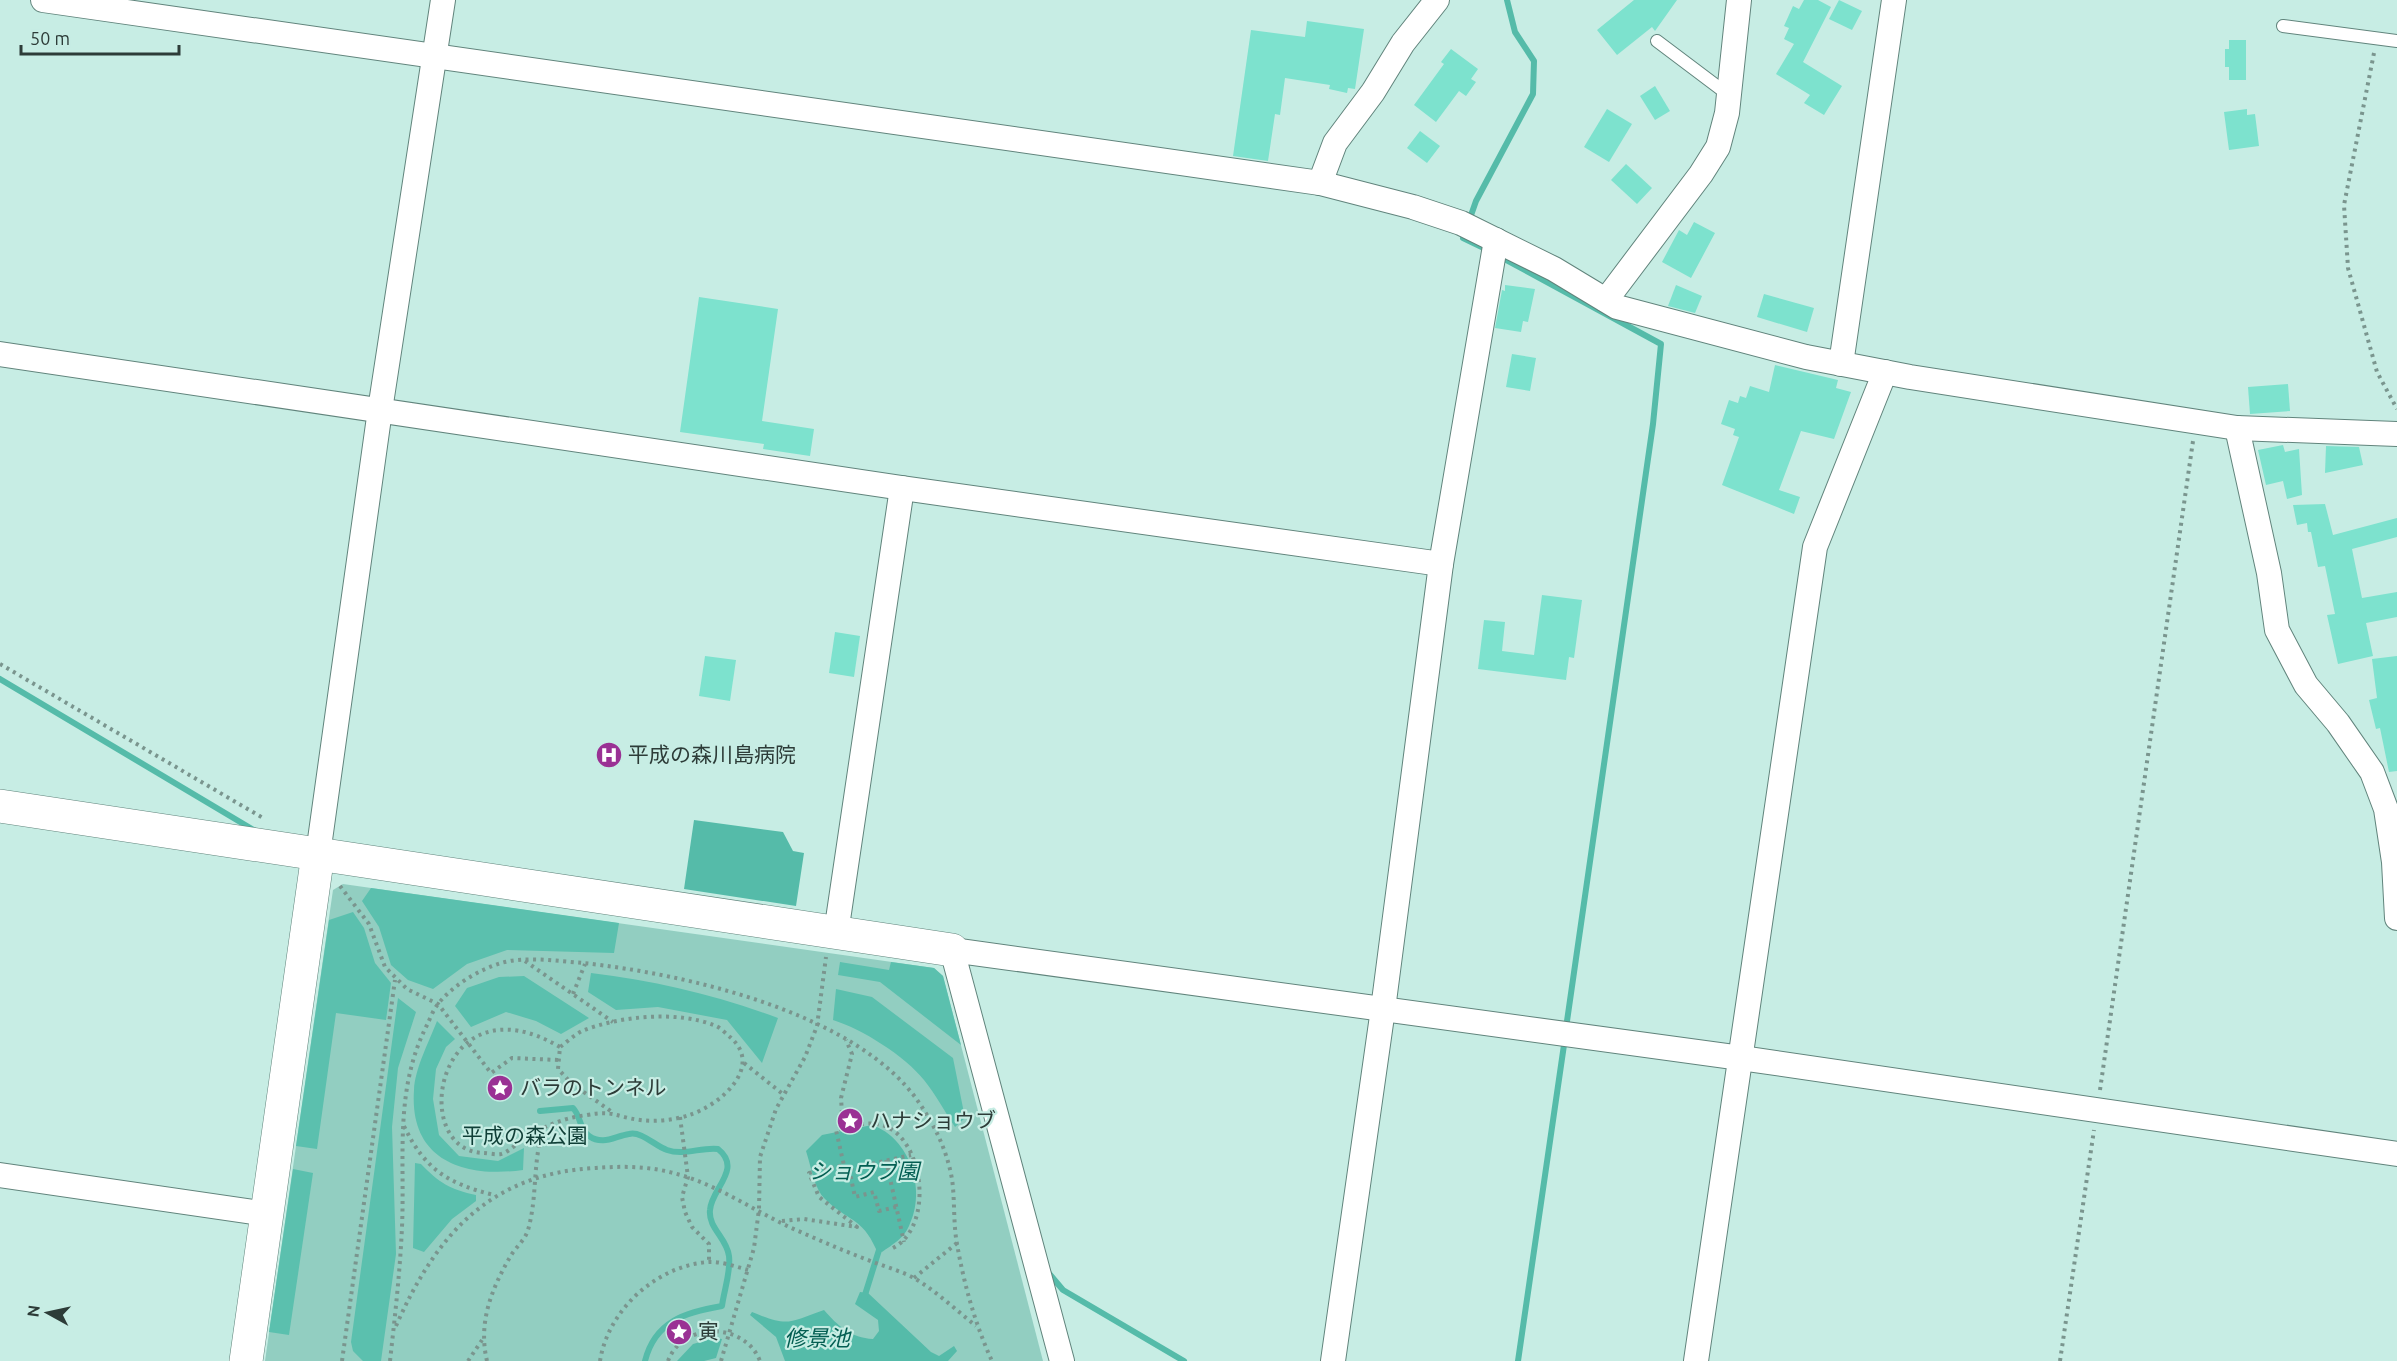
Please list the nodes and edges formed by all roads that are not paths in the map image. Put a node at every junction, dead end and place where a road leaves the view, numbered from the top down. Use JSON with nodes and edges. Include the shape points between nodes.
{"nodes":[{"id":1,"x":43,"y":0,"type":"edge"},
{"id":2,"x":443,"y":0,"type":"edge"},
{"id":3,"x":1437,"y":0,"type":"edge"},
{"id":4,"x":1739,"y":0,"type":"edge"},
{"id":5,"x":1894,"y":0,"type":"edge"},
{"id":6,"x":2283,"y":26,"type":"dead end"},
{"id":7,"x":1657,"y":41,"type":"dead end"},
{"id":8,"x":2397,"y":41,"type":"edge"},
{"id":9,"x":435,"y":55,"type":"junction"},
{"id":10,"x":1730,"y":96,"type":"junction"},
{"id":11,"x":1320,"y":183,"type":"junction"},
{"id":12,"x":1496,"y":240,"type":"junction"},
{"id":13,"x":1606,"y":300,"type":"junction"},
{"id":14,"x":0,"y":354,"type":"edge"},
{"id":15,"x":1841,"y":364,"type":"junction"},
{"id":16,"x":1885,"y":372,"type":"junction"},
{"id":17,"x":380,"y":410,"type":"junction"},
{"id":18,"x":2237,"y":428,"type":"junction"},
{"id":19,"x":2397,"y":434,"type":"edge"},
{"id":20,"x":903,"y":489,"type":"junction"},
{"id":21,"x":1441,"y":564,"type":"junction"},
{"id":22,"x":0,"y":806,"type":"edge"},
{"id":23,"x":318,"y":854,"type":"junction"},
{"id":24,"x":2397,"y":918,"type":"edge"},
{"id":25,"x":836,"y":933,"type":"junction"},
{"id":26,"x":952,"y":950,"type":"junction"},
{"id":27,"x":1383,"y":1009,"type":"junction"},
{"id":28,"x":1741,"y":1058,"type":"junction"},
{"id":29,"x":2397,"y":1154,"type":"edge"},
{"id":30,"x":0,"y":1175,"type":"edge"},
{"id":31,"x":267,"y":1214,"type":"junction"},
{"id":32,"x":246,"y":1361,"type":"edge"},
{"id":33,"x":1062,"y":1361,"type":"edge"},
{"id":34,"x":1333,"y":1361,"type":"edge"},
{"id":35,"x":1696,"y":1361,"type":"edge"}],
"edges":[{"from":1,"to":9,"type":"street"},
{"from":2,"to":9,"type":"street"},
{"from":3,"to":11,"type":"street","via":[[1335,143]]},
{"from":4,"to":10,"type":"street"},
{"from":5,"to":15,"type":"street"},
{"from":6,"to":8,"type":"lane"},
{"from":7,"to":10,"type":"lane"},
{"from":9,"to":11,"type":"street"},
{"from":9,"to":17,"type":"street"},
{"from":10,"to":13,"type":"street","via":[[1718,147]]},
{"from":11,"to":12,"type":"street","via":[[1413,207]]},
{"from":12,"to":13,"type":"street"},
{"from":12,"to":21,"type":"street"},
{"from":13,"to":15,"type":"street","via":[[1617,308]]},
{"from":14,"to":17,"type":"street"},
{"from":15,"to":16,"type":"street"},
{"from":16,"to":18,"type":"street"},
{"from":16,"to":28,"type":"street","via":[[1815,547]]},
{"from":17,"to":20,"type":"street"},
{"from":17,"to":23,"type":"street"},
{"from":18,"to":19,"type":"street"},
{"from":18,"to":24,"type":"street","via":[[2269,573],[2277,630],[2306,685],[2372,772],[2386,809]]},
{"from":20,"to":21,"type":"street"},
{"from":20,"to":25,"type":"street"},
{"from":21,"to":27,"type":"street"},
{"from":22,"to":23,"type":"street"},
{"from":23,"to":25,"type":"street"},
{"from":23,"to":31,"type":"street"},
{"from":25,"to":26,"type":"street"},
{"from":26,"to":27,"type":"street"},
{"from":26,"to":33,"type":"street"},
{"from":27,"to":28,"type":"street"},
{"from":27,"to":34,"type":"street"},
{"from":28,"to":29,"type":"street"},
{"from":28,"to":35,"type":"street"},
{"from":30,"to":31,"type":"street"},
{"from":31,"to":32,"type":"street"}]}
